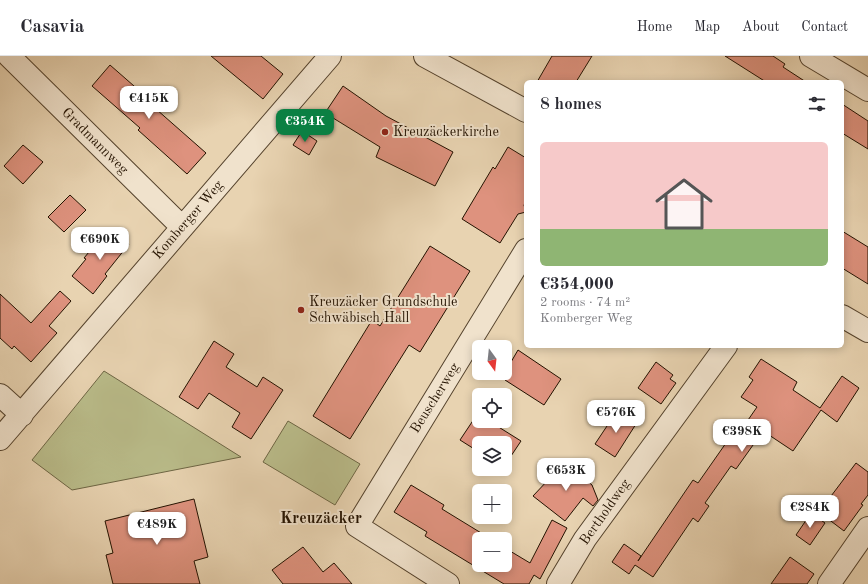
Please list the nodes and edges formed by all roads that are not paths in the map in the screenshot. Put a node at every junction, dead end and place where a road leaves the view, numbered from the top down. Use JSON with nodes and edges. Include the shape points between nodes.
{"nodes":[{"id":1,"x":9,"y":56,"type":"edge"},
{"id":2,"x":330,"y":56,"type":"edge"},
{"id":3,"x":425,"y":56,"type":"edge"},
{"id":4,"x":811,"y":56,"type":"edge"},
{"id":5,"x":868,"y":90,"type":"edge"},
{"id":6,"x":524,"y":110,"type":"edge"},
{"id":7,"x":182,"y":227,"type":"junction"},
{"id":8,"x":524,"y":253,"type":"edge"},
{"id":9,"x":844,"y":317,"type":"edge"},
{"id":10,"x":868,"y":332,"type":"edge"},
{"id":11,"x":725,"y":348,"type":"edge"},
{"id":12,"x":0,"y":395,"type":"edge"},
{"id":13,"x":22,"y":415,"type":"junction"},
{"id":14,"x":0,"y":439,"type":"edge"},
{"id":15,"x":868,"y":528,"type":"edge"},
{"id":16,"x":448,"y":584,"type":"edge"},
{"id":17,"x":558,"y":584,"type":"edge"},
{"id":18,"x":829,"y":584,"type":"edge"}],
"edges":[{"from":1,"to":7,"type":"street","name":"Gradmannweg"},
{"from":2,"to":7,"type":"street","name":"Komberger Weg"},
{"from":3,"to":6,"type":"street"},
{"from":4,"to":5,"type":"street"},
{"from":7,"to":13,"type":"street","name":"Komberger Weg"},
{"from":8,"to":16,"type":"street","name":"Beuscherweg","via":[[357,526]]},
{"from":9,"to":10,"type":"street"},
{"from":11,"to":17,"type":"street","name":"Bertholdweg","via":[[585,539]]},
{"from":12,"to":13,"type":"street"},
{"from":13,"to":14,"type":"street","name":"Komberger Weg"},
{"from":15,"to":18,"type":"street"}]}
